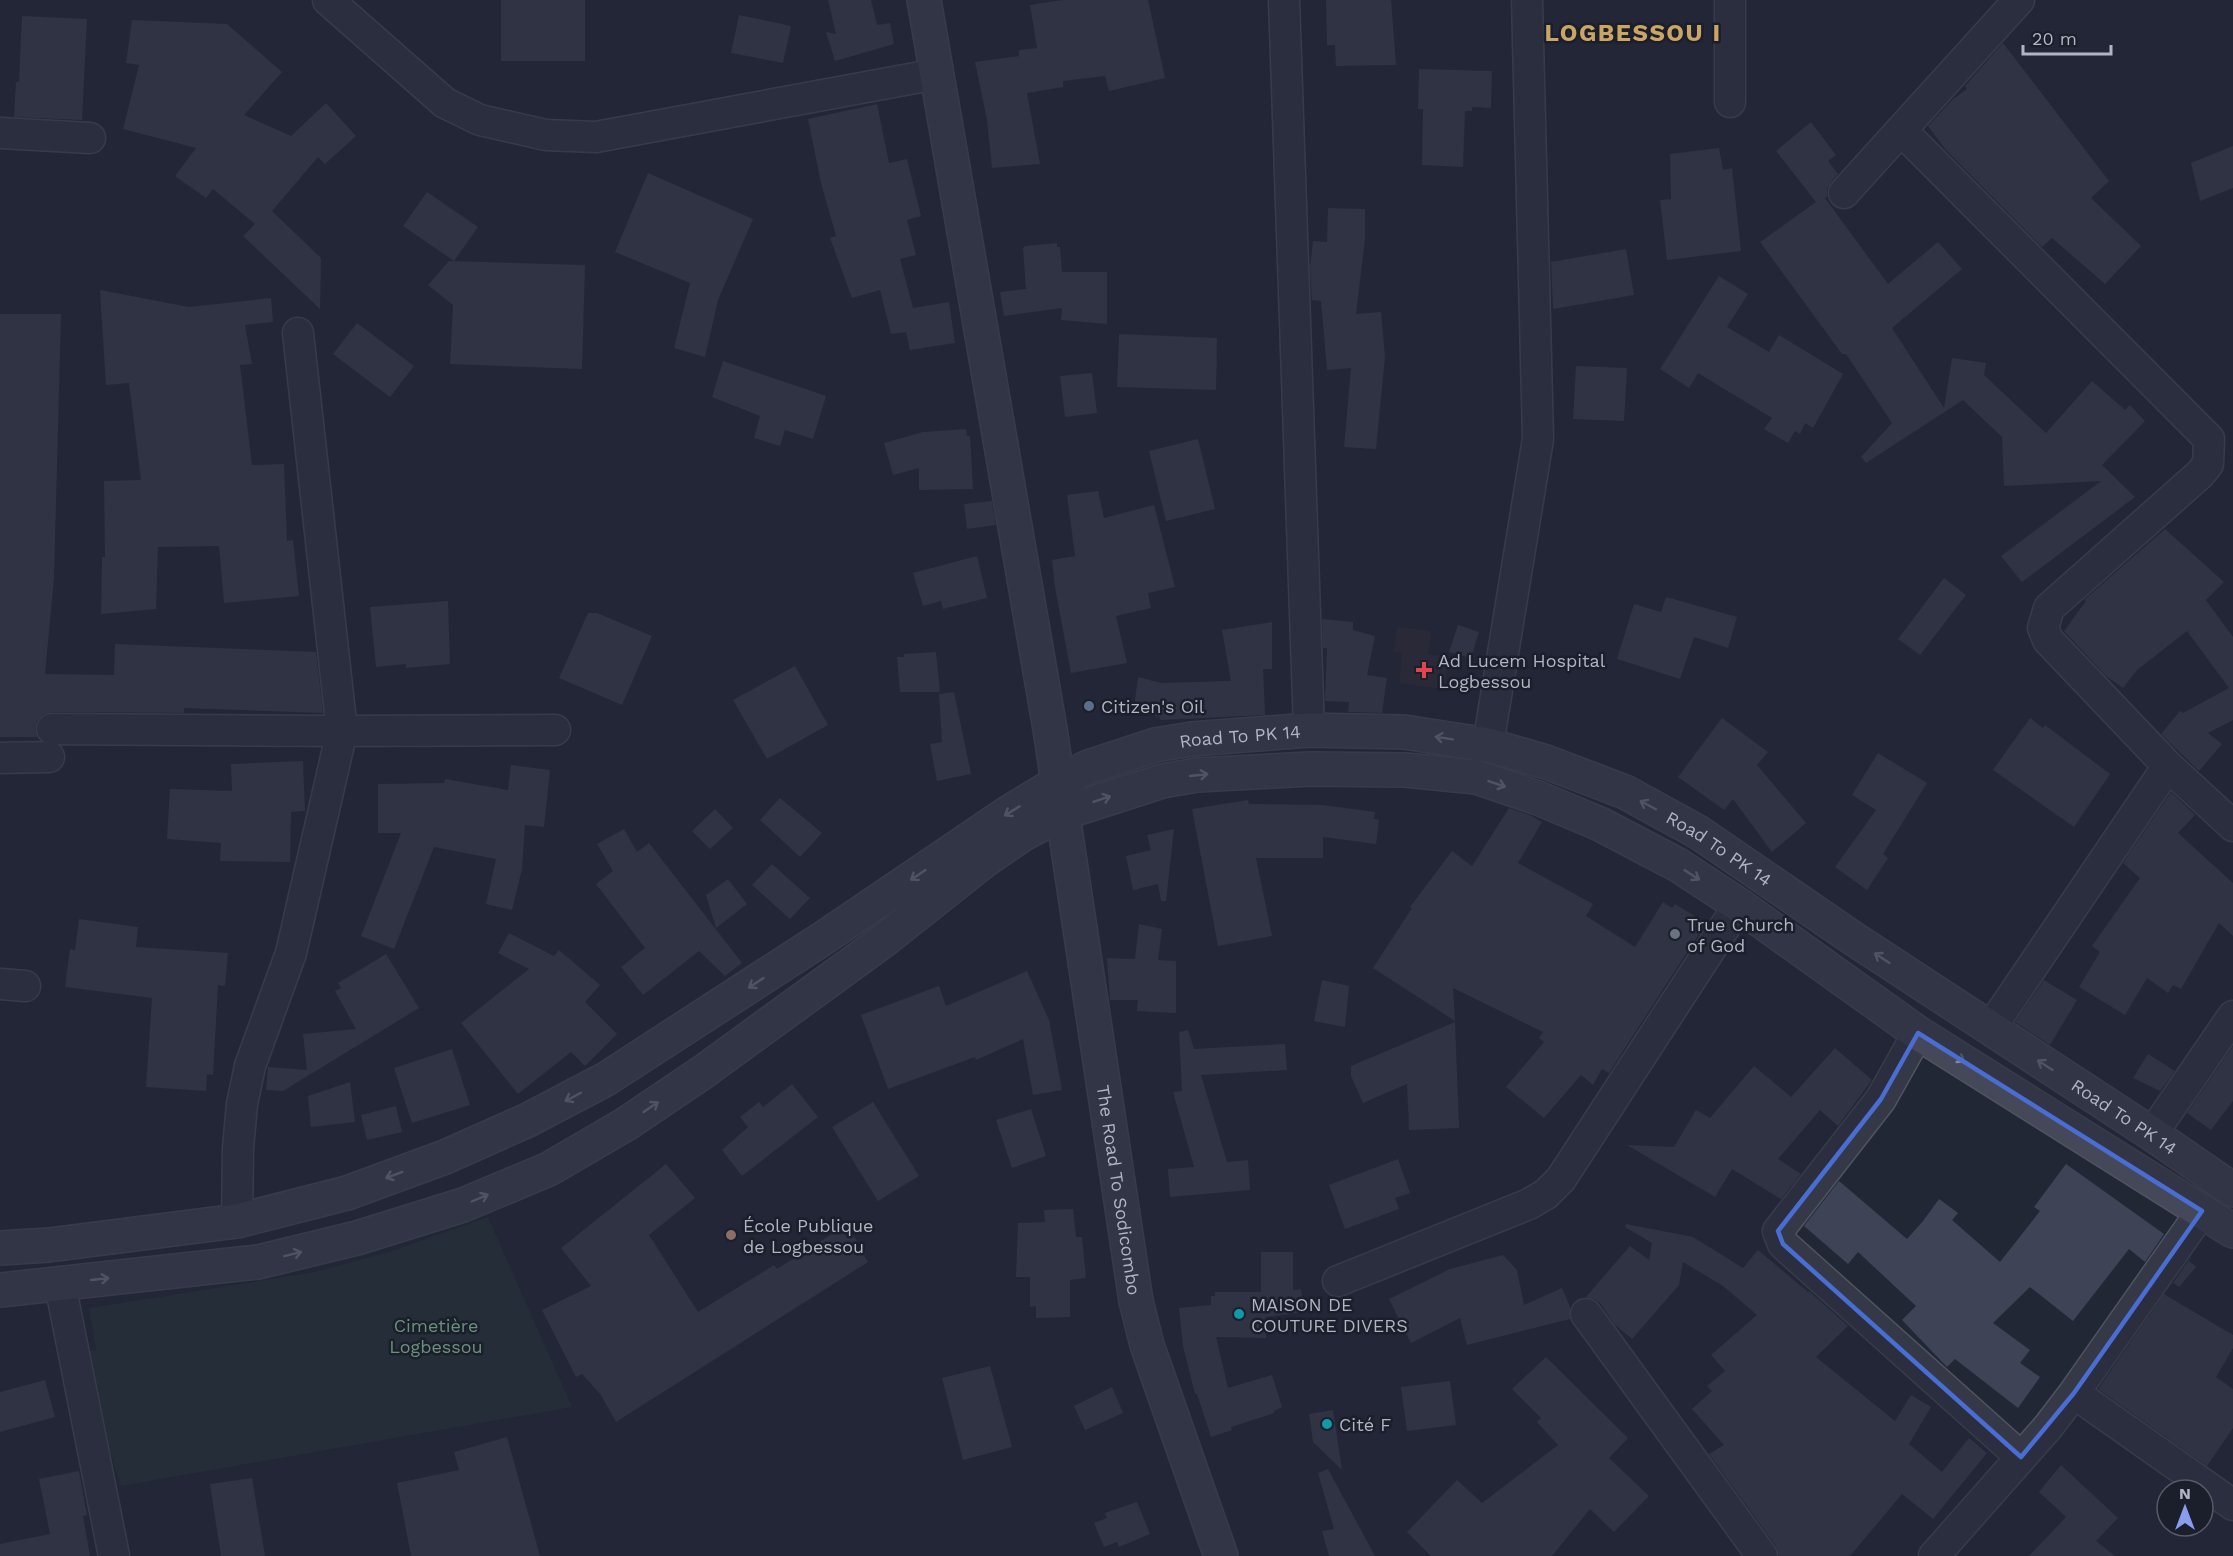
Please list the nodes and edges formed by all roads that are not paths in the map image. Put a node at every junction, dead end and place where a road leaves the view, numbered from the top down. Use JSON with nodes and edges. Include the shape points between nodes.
{"nodes":[{"id":1,"x":328,"y":0,"type":"edge"},
{"id":2,"x":924,"y":0,"type":"edge"},
{"id":3,"x":1284,"y":0,"type":"edge"},
{"id":4,"x":1527,"y":0,"type":"edge"},
{"id":5,"x":1730,"y":0,"type":"edge"},
{"id":6,"x":2019,"y":0,"type":"edge"},
{"id":7,"x":937,"y":74,"type":"junction"},
{"id":8,"x":1730,"y":102,"type":"dead end"},
{"id":9,"x":1901,"y":130,"type":"junction"},
{"id":10,"x":0,"y":133,"type":"edge"},
{"id":11,"x":90,"y":138,"type":"dead end"},
{"id":12,"x":1844,"y":193,"type":"dead end"},
{"id":13,"x":298,"y":333,"type":"dead end"},
{"id":14,"x":555,"y":730,"type":"dead end"},
{"id":15,"x":1309,"y":730,"type":"junction"},
{"id":16,"x":342,"y":731,"type":"junction"},
{"id":17,"x":1488,"y":745,"type":"junction"},
{"id":18,"x":0,"y":758,"type":"edge"},
{"id":19,"x":2168,"y":766,"type":"junction"},
{"id":20,"x":1061,"y":797,"type":"junction"},
{"id":21,"x":2233,"y":826,"type":"edge"},
{"id":22,"x":1739,"y":905,"type":"junction"},
{"id":23,"x":2233,"y":1016,"type":"edge"},
{"id":24,"x":1990,"y":1029,"type":"junction"},
{"id":25,"x":1918,"y":1033,"type":"junction"},
{"id":26,"x":2152,"y":1134,"type":"junction"},
{"id":27,"x":2233,"y":1190,"type":"edge"},
{"id":28,"x":2202,"y":1211,"type":"junction"},
{"id":29,"x":237,"y":1221,"type":"junction"},
{"id":30,"x":2233,"y":1231,"type":"edge"},
{"id":31,"x":0,"y":1248,"type":"edge"},
{"id":32,"x":1338,"y":1281,"type":"dead end"},
{"id":33,"x":60,"y":1284,"type":"junction"},
{"id":34,"x":0,"y":1290,"type":"edge"},
{"id":35,"x":1586,"y":1314,"type":"dead end"},
{"id":36,"x":2074,"y":1393,"type":"junction"},
{"id":37,"x":2021,"y":1457,"type":"junction"},
{"id":38,"x":2233,"y":1505,"type":"edge"},
{"id":39,"x":114,"y":1556,"type":"edge"},
{"id":40,"x":1221,"y":1556,"type":"edge"},
{"id":41,"x":1762,"y":1556,"type":"edge"},
{"id":42,"x":1934,"y":1556,"type":"edge"}],
"edges":[{"from":1,"to":7,"type":"street","via":[[445,103],[480,120],[546,135],[596,137]]},
{"from":2,"to":7,"type":"main road","name":"The Road To Sodicombo"},
{"from":3,"to":15,"type":"street"},
{"from":4,"to":17,"type":"street","via":[[1538,439]]},
{"from":5,"to":8,"type":"street"},
{"from":6,"to":9,"type":"street"},
{"from":7,"to":20,"type":"main road","name":"The Road To Sodicombo"},
{"from":9,"to":12,"type":"street"},
{"from":9,"to":19,"type":"street","via":[[2209,439],[2208,464],[2200,474],[2049,608],[2043,628],[2048,640]]},
{"from":10,"to":11,"type":"street"},
{"from":13,"to":16,"type":"street"},
{"from":14,"to":16,"type":"street"},
{"from":17,"to":15,"type":"main road","name":"Road To PK 14","one_way":true,"via":[[1404,732]]},
{"from":15,"to":20,"type":"main road","name":"Road To PK 14","via":[[1155,745],[1088,767]]},
{"from":16,"to":18,"type":"street","via":[[50,743]]},
{"from":16,"to":29,"type":"street","via":[[291,953],[250,1066],[238,1148]]},
{"from":24,"to":17,"type":"main road","name":"Road To PK 14","one_way":true,"via":[[1698,832],[1625,792]]},
{"from":19,"to":21,"type":"street"},
{"from":19,"to":24,"type":"street"},
{"from":20,"to":22,"type":"main road","name":"Road To PK 14","one_way":true,"via":[[1142,787],[1197,775],[1310,769],[1405,770],[1476,777],[1600,824],[1678,865]]},
{"from":20,"to":29,"type":"main road","one_way":true,"via":[[1008,813],[663,1044],[528,1120],[445,1157],[347,1192]]},
{"from":33,"to":20,"type":"main road","one_way":true,"via":[[258,1262],[357,1238],[463,1205],[549,1168],[626,1124],[703,1072],[1023,834]]},
{"from":20,"to":40,"type":"main road","name":"The Road To Sodicombo","via":[[1136,1301]]},
{"from":22,"to":25,"type":"main road","name":"Road To PK 14"},
{"from":22,"to":32,"type":"street","via":[[1561,1179],[1546,1194]]},
{"from":23,"to":26,"type":"street"},
{"from":26,"to":24,"type":"main road","name":"Road To PK 14","one_way":true},
{"from":25,"to":28,"type":"main road","name":"Road To PK 14","one_way":true},
{"from":25,"to":37,"type":"street","via":[[1881,1099],[1778,1231],[1783,1244]]},
{"from":26,"to":27,"type":"main road","name":"Road To PK 14"},
{"from":28,"to":30,"type":"main road","name":"Road To PK 14"},
{"from":28,"to":36,"type":"street"},
{"from":29,"to":31,"type":"main road"},
{"from":33,"to":34,"type":"main road"},
{"from":33,"to":39,"type":"street"},
{"from":35,"to":41,"type":"street"},
{"from":36,"to":37,"type":"street"},
{"from":36,"to":38,"type":"street"},
{"from":37,"to":42,"type":"street"}]}
